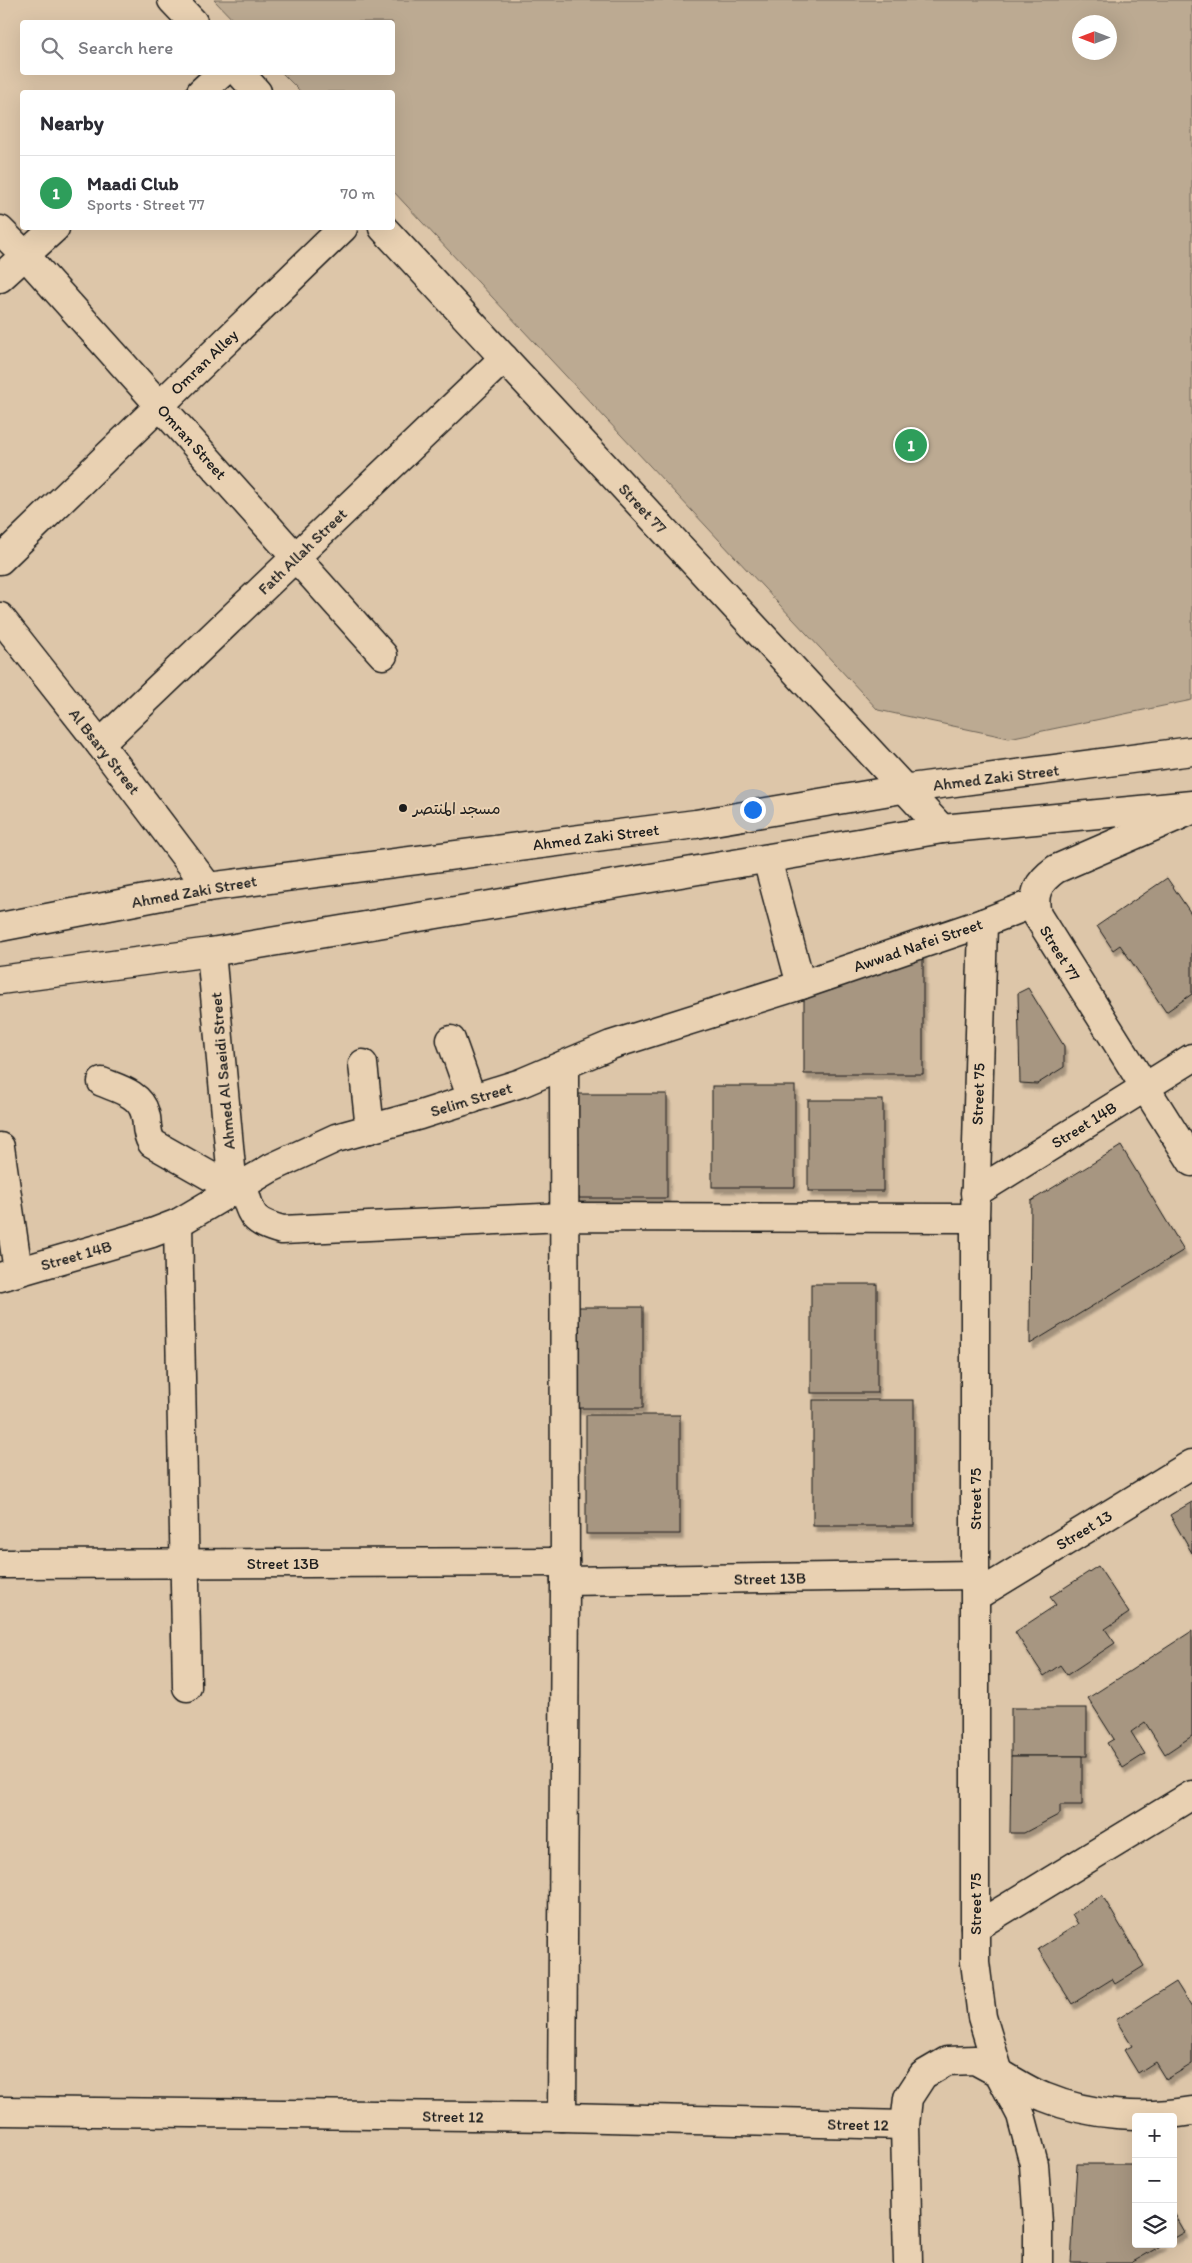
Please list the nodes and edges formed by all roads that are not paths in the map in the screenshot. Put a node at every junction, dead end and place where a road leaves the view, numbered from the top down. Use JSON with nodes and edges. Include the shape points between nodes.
{"nodes":[{"id":1,"x":172,"y":0,"type":"edge"},
{"id":2,"x":191,"y":20,"type":"edge"},
{"id":3,"x":220,"y":75,"type":"edge"},
{"id":4,"x":242,"y":75,"type":"edge"},
{"id":5,"x":203,"y":90,"type":"edge"},
{"id":6,"x":256,"y":90,"type":"edge"},
{"id":7,"x":0,"y":230,"type":"edge"},
{"id":8,"x":53,"y":230,"type":"edge"},
{"id":9,"x":341,"y":230,"type":"edge"},
{"id":10,"x":385,"y":230,"type":"edge"},
{"id":11,"x":25,"y":255,"type":"junction"},
{"id":12,"x":0,"y":278,"type":"edge"},
{"id":13,"x":504,"y":358,"type":"junction"},
{"id":14,"x":159,"y":405,"type":"junction"},
{"id":15,"x":295,"y":557,"type":"junction"},
{"id":16,"x":0,"y":560,"type":"edge"},
{"id":17,"x":0,"y":617,"type":"edge"},
{"id":18,"x":383,"y":655,"type":"dead end"},
{"id":19,"x":100,"y":744,"type":"junction"},
{"id":20,"x":1192,"y":751,"type":"edge"},
{"id":21,"x":902,"y":789,"type":"junction"},
{"id":22,"x":1192,"y":805,"type":"edge"},
{"id":23,"x":1192,"y":810,"type":"edge"},
{"id":24,"x":942,"y":829,"type":"junction"},
{"id":25,"x":768,"y":859,"type":"junction"},
{"id":26,"x":208,"y":887,"type":"junction"},
{"id":27,"x":1034,"y":903,"type":"junction"},
{"id":28,"x":983,"y":923,"type":"junction"},
{"id":29,"x":0,"y":927,"type":"edge"},
{"id":30,"x":211,"y":952,"type":"junction"},
{"id":31,"x":0,"y":980,"type":"edge"},
{"id":32,"x":801,"y":985,"type":"junction"},
{"id":33,"x":451,"y":1040,"type":"dead end"},
{"id":34,"x":1192,"y":1058,"type":"edge"},
{"id":35,"x":363,"y":1064,"type":"dead end"},
{"id":36,"x":564,"y":1065,"type":"junction"},
{"id":37,"x":102,"y":1082,"type":"dead end"},
{"id":38,"x":1145,"y":1087,"type":"junction"},
{"id":39,"x":472,"y":1099,"type":"junction"},
{"id":40,"x":370,"y":1129,"type":"junction"},
{"id":41,"x":0,"y":1147,"type":"edge"},
{"id":42,"x":1192,"y":1162,"type":"edge"},
{"id":43,"x":238,"y":1187,"type":"junction"},
{"id":44,"x":975,"y":1205,"type":"junction"},
{"id":45,"x":564,"y":1217,"type":"junction"},
{"id":46,"x":178,"y":1223,"type":"junction"},
{"id":47,"x":152,"y":1233,"type":"joint"},
{"id":48,"x":9,"y":1274,"type":"edge"},
{"id":49,"x":1192,"y":1464,"type":"edge"},
{"id":50,"x":185,"y":1563,"type":"junction"},
{"id":51,"x":0,"y":1564,"type":"edge"},
{"id":52,"x":565,"y":1572,"type":"junction"},
{"id":53,"x":976,"y":1586,"type":"junction"},
{"id":54,"x":187,"y":1687,"type":"dead end"},
{"id":55,"x":1192,"y":1795,"type":"edge"},
{"id":56,"x":975,"y":1927,"type":"junction"},
{"id":57,"x":1000,"y":2072,"type":"junction"},
{"id":58,"x":0,"y":2111,"type":"edge"},
{"id":59,"x":1192,"y":2111,"type":"edge"},
{"id":60,"x":562,"y":2117,"type":"junction"},
{"id":61,"x":906,"y":2125,"type":"junction"},
{"id":62,"x":908,"y":2263,"type":"edge"},
{"id":63,"x":1038,"y":2263,"type":"edge"}],
"edges":[{"from":1,"to":2,"type":"street"},
{"from":3,"to":5,"type":"street"},
{"from":4,"to":6,"type":"street"},
{"from":7,"to":11,"type":"street","name":"Omran Street"},
{"from":8,"to":11,"type":"street"},
{"from":9,"to":14,"type":"street","name":"Omran Alley"},
{"from":10,"to":13,"type":"street","name":"Street 77"},
{"from":11,"to":12,"type":"street"},
{"from":11,"to":14,"type":"street","name":"Omran Street"},
{"from":13,"to":15,"type":"street","name":"Fath Allah Street"},
{"from":13,"to":21,"type":"street","name":"Street 77"},
{"from":14,"to":15,"type":"street","name":"Omran Street"},
{"from":14,"to":16,"type":"street","name":"Omran Alley"},
{"from":15,"to":18,"type":"street","name":"Omran Street"},
{"from":15,"to":19,"type":"street","name":"Fath Allah Street"},
{"from":17,"to":19,"type":"street","name":"Al Bsary Street"},
{"from":19,"to":26,"type":"street","name":"Al Bsary Street"},
{"from":20,"to":21,"type":"street","name":"Ahmed Zaki Street"},
{"from":21,"to":24,"type":"street","name":"Street 77"},
{"from":21,"to":26,"type":"street","name":"Ahmed Zaki Street","via":[[696,824]]},
{"from":22,"to":24,"type":"street"},
{"from":23,"to":27,"type":"street","via":[[1056,869],[1036,890]]},
{"from":24,"to":25,"type":"street"},
{"from":25,"to":30,"type":"street"},
{"from":25,"to":32,"type":"street"},
{"from":26,"to":29,"type":"street","name":"Ahmed Zaki Street"},
{"from":27,"to":28,"type":"street","name":"Awwad Nafei Street"},
{"from":27,"to":38,"type":"street","name":"Street 77","via":[[1037,915]]},
{"from":28,"to":32,"type":"street","name":"Awwad Nafei Street"},
{"from":28,"to":44,"type":"street","name":"Street 75"},
{"from":30,"to":31,"type":"street"},
{"from":30,"to":43,"type":"street","name":"Ahmed Al Saeidi Street"},
{"from":32,"to":36,"type":"street","name":"Selim Street","via":[[611,1045]]},
{"from":33,"to":39,"type":"street"},
{"from":34,"to":38,"type":"street","name":"Street 14B"},
{"from":35,"to":40,"type":"street"},
{"from":36,"to":39,"type":"street","name":"Selim Street"},
{"from":36,"to":45,"type":"street"},
{"from":37,"to":43,"type":"street","via":[[141,1102],[146,1115],[146,1131],[152,1143]]},
{"from":38,"to":42,"type":"street","name":"Street 77"},
{"from":38,"to":44,"type":"street","name":"Street 14B"},
{"from":39,"to":40,"type":"street","name":"Selim Street"},
{"from":40,"to":43,"type":"street","name":"Selim Street","via":[[319,1145]]},
{"from":41,"to":48,"type":"street"},
{"from":43,"to":45,"type":"street","name":"Ahmed Al Saeidi Street","via":[[250,1213],[263,1225],[282,1230]]},
{"from":43,"to":46,"type":"street","name":"Selim Street"},
{"from":44,"to":45,"type":"street","name":"Ahmed Al Saeidi Street"},
{"from":44,"to":53,"type":"street","name":"Street 75"},
{"from":45,"to":52,"type":"street"},
{"from":46,"to":47,"type":"street","name":"Selim Street"},
{"from":46,"to":50,"type":"street"},
{"from":47,"to":48,"type":"street","name":"Street 14B"},
{"from":49,"to":53,"type":"street","name":"Street 13"},
{"from":50,"to":51,"type":"street","name":"Street 13B"},
{"from":50,"to":52,"type":"street","name":"Street 13B"},
{"from":50,"to":54,"type":"street"},
{"from":52,"to":53,"type":"street","name":"Street 13B"},
{"from":52,"to":60,"type":"street"},
{"from":53,"to":56,"type":"street","name":"Street 75"},
{"from":55,"to":56,"type":"street"},
{"from":56,"to":57,"type":"street","name":"Street 75","via":[[975,1962],[982,2017]]},
{"from":57,"to":59,"type":"street","via":[[1043,2097],[1091,2111],[1141,2116]]},
{"from":57,"to":61,"type":"street","via":[[975,2060],[947,2061],[923,2075],[908,2098]]},
{"from":57,"to":63,"type":"street","name":"Street 75","via":[[1020,2115],[1034,2164]]},
{"from":58,"to":60,"type":"street","name":"Street 12"},
{"from":60,"to":61,"type":"street","name":"Street 12"},
{"from":61,"to":62,"type":"street"}]}
